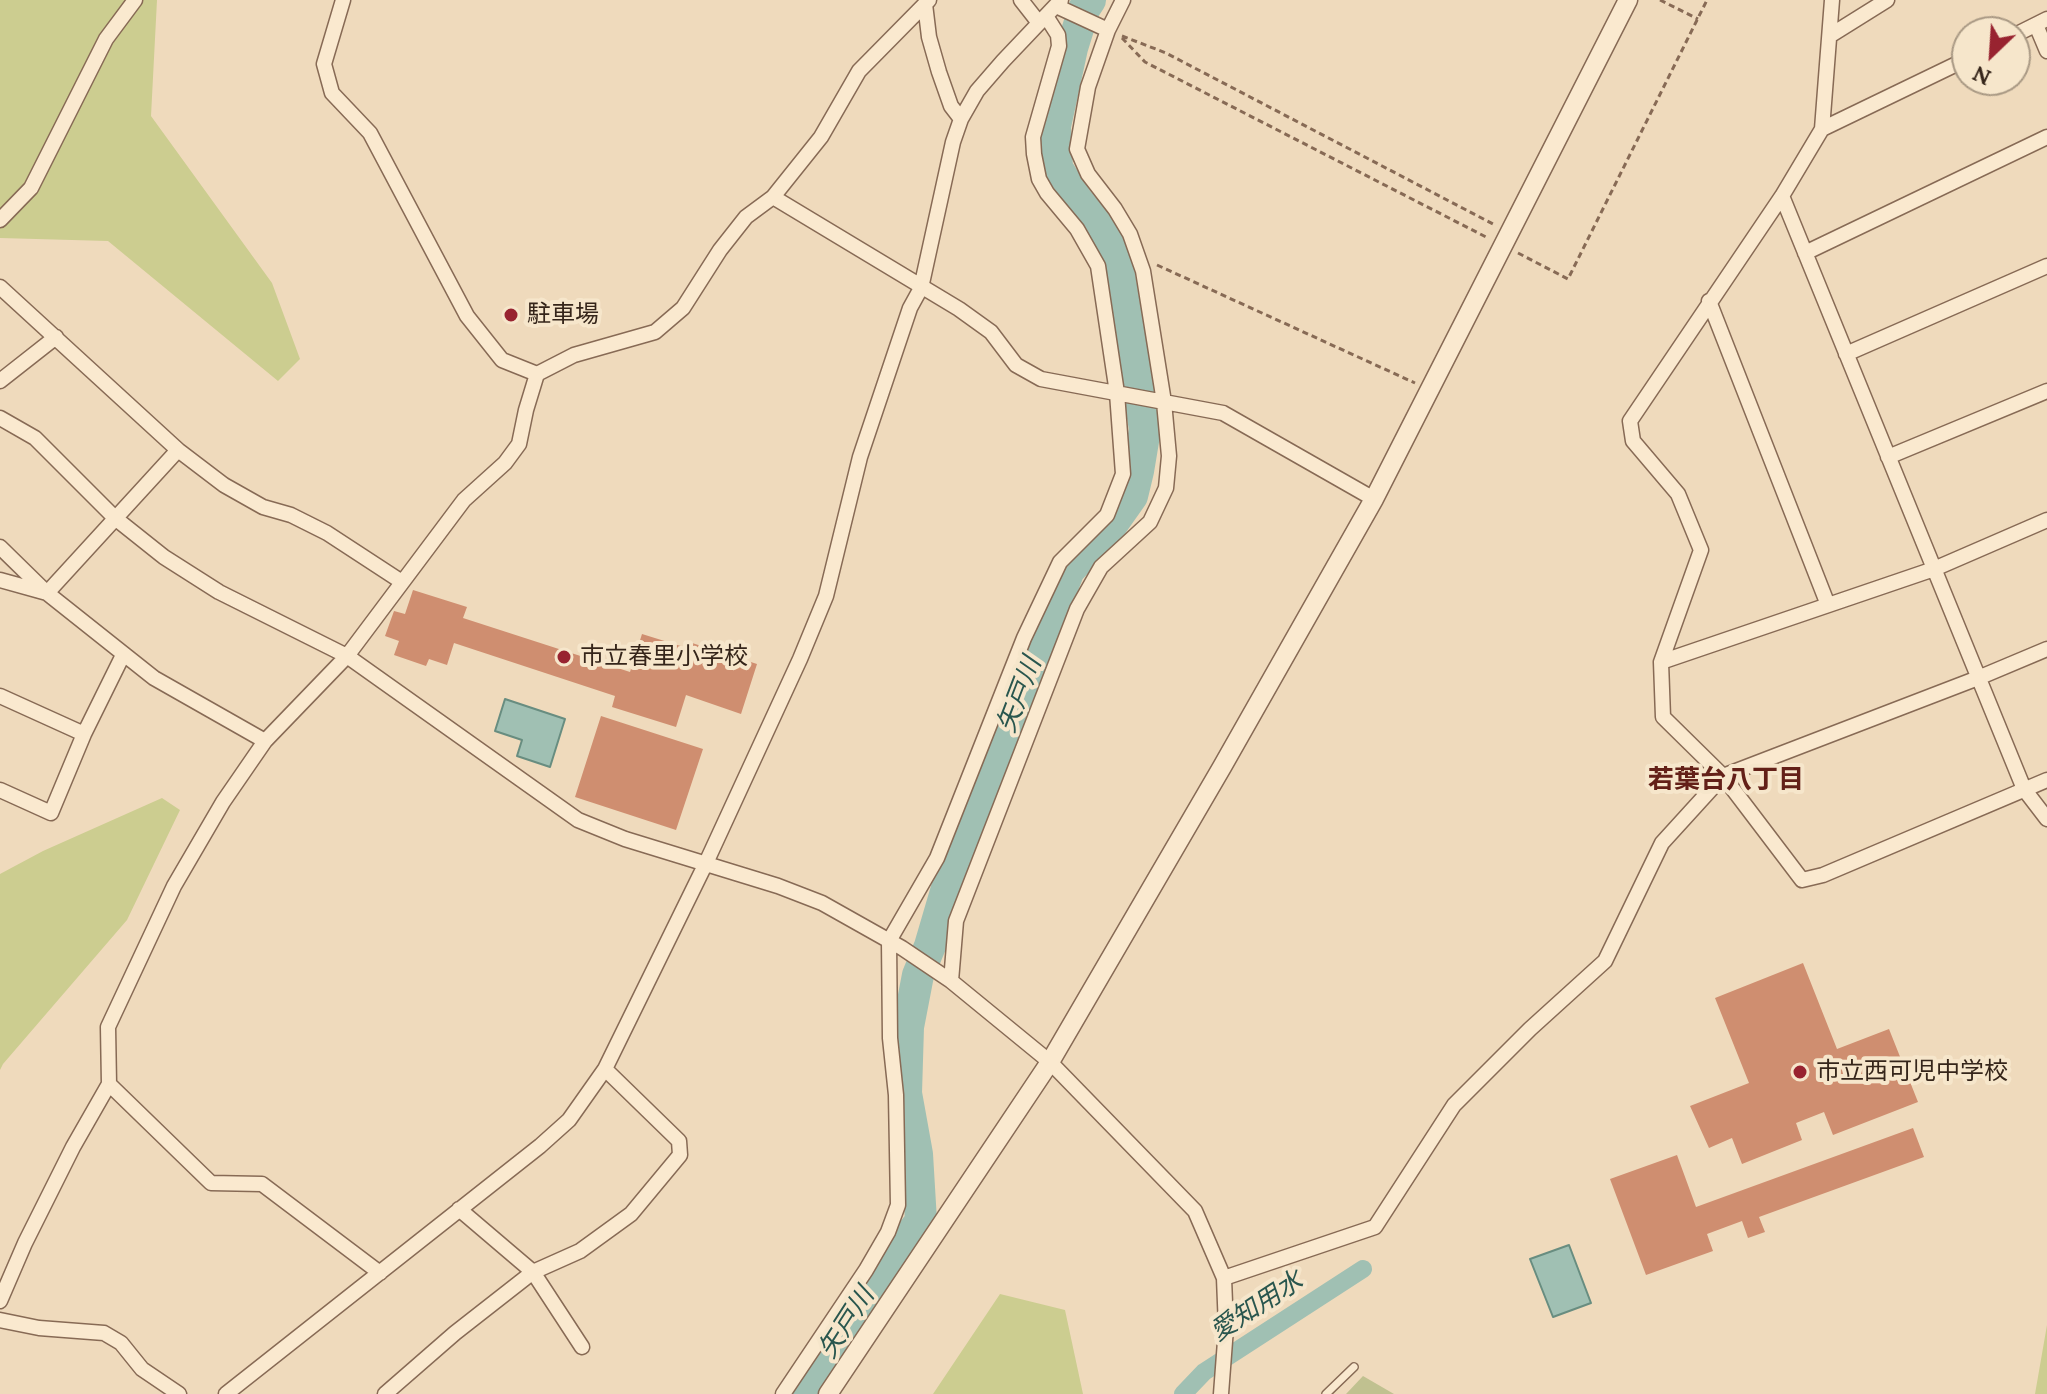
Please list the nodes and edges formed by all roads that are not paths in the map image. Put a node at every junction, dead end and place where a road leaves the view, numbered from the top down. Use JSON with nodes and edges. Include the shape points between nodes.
{"nodes":[{"id":1,"x":135,"y":0,"type":"edge"},
{"id":2,"x":1021,"y":0,"type":"edge"},
{"id":3,"x":1123,"y":0,"type":"edge"},
{"id":4,"x":1628,"y":0,"type":"edge"},
{"id":5,"x":1832,"y":0,"type":"edge"},
{"id":6,"x":1887,"y":0,"type":"edge"},
{"id":7,"x":340,"y":2,"type":"edge"},
{"id":8,"x":927,"y":2,"type":"edge"},
{"id":9,"x":1051,"y":11,"type":"edge"},
{"id":10,"x":2042,"y":22,"type":"edge"},
{"id":11,"x":1108,"y":30,"type":"junction"},
{"id":12,"x":1831,"y":35,"type":"junction"},
{"id":13,"x":2047,"y":51,"type":"edge"},
{"id":14,"x":1951,"y":67,"type":"edge"},
{"id":15,"x":961,"y":119,"type":"junction"},
{"id":16,"x":1822,"y":129,"type":"junction"},
{"id":17,"x":2047,"y":137,"type":"edge"},
{"id":18,"x":1782,"y":196,"type":"junction"},
{"id":19,"x":773,"y":197,"type":"junction"},
{"id":20,"x":0,"y":220,"type":"edge"},
{"id":21,"x":1805,"y":253,"type":"junction"},
{"id":22,"x":2047,"y":266,"type":"edge"},
{"id":23,"x":0,"y":287,"type":"edge"},
{"id":24,"x":921,"y":288,"type":"junction"},
{"id":25,"x":1709,"y":301,"type":"junction"},
{"id":26,"x":56,"y":337,"type":"junction"},
{"id":27,"x":1846,"y":354,"type":"junction"},
{"id":28,"x":537,"y":374,"type":"junction"},
{"id":29,"x":0,"y":381,"type":"edge"},
{"id":30,"x":2047,"y":391,"type":"edge"},
{"id":31,"x":1117,"y":393,"type":"junction"},
{"id":32,"x":1164,"y":402,"type":"junction"},
{"id":33,"x":0,"y":418,"type":"edge"},
{"id":34,"x":178,"y":450,"type":"junction"},
{"id":35,"x":1888,"y":457,"type":"junction"},
{"id":36,"x":1374,"y":499,"type":"junction"},
{"id":37,"x":115,"y":518,"type":"junction"},
{"id":38,"x":2047,"y":520,"type":"edge"},
{"id":39,"x":0,"y":547,"type":"edge"},
{"id":40,"x":1934,"y":569,"type":"junction"},
{"id":41,"x":0,"y":580,"type":"edge"},
{"id":42,"x":402,"y":582,"type":"junction"},
{"id":43,"x":47,"y":593,"type":"junction"},
{"id":44,"x":1828,"y":605,"type":"junction"},
{"id":45,"x":2047,"y":649,"type":"edge"},
{"id":46,"x":123,"y":655,"type":"junction"},
{"id":47,"x":347,"y":656,"type":"junction"},
{"id":48,"x":1661,"y":662,"type":"junction"},
{"id":49,"x":1978,"y":678,"type":"junction"},
{"id":50,"x":0,"y":696,"type":"edge"},
{"id":51,"x":84,"y":734,"type":"junction"},
{"id":52,"x":265,"y":741,"type":"junction"},
{"id":53,"x":1723,"y":776,"type":"junction"},
{"id":54,"x":2047,"y":780,"type":"edge"},
{"id":55,"x":2024,"y":789,"type":"junction"},
{"id":56,"x":0,"y":790,"type":"edge"},
{"id":57,"x":2047,"y":819,"type":"edge"},
{"id":58,"x":706,"y":863,"type":"junction"},
{"id":59,"x":895,"y":944,"type":"junction"},
{"id":60,"x":951,"y":981,"type":"junction"},
{"id":61,"x":1050,"y":1062,"type":"junction"},
{"id":62,"x":605,"y":1069,"type":"junction"},
{"id":63,"x":109,"y":1084,"type":"junction"},
{"id":64,"x":459,"y":1209,"type":"junction"},
{"id":65,"x":533,"y":1272,"type":"junction"},
{"id":66,"x":380,"y":1273,"type":"junction"},
{"id":67,"x":1224,"y":1278,"type":"junction"},
{"id":68,"x":0,"y":1301,"type":"edge"},
{"id":69,"x":0,"y":1320,"type":"edge"},
{"id":70,"x":582,"y":1347,"type":"dead end"},
{"id":71,"x":1354,"y":1367,"type":"dead end"},
{"id":72,"x":179,"y":1394,"type":"edge"},
{"id":73,"x":226,"y":1394,"type":"edge"},
{"id":74,"x":385,"y":1394,"type":"edge"},
{"id":75,"x":783,"y":1394,"type":"edge"},
{"id":76,"x":828,"y":1394,"type":"edge"},
{"id":77,"x":1221,"y":1394,"type":"edge"},
{"id":78,"x":1326,"y":1394,"type":"edge"}],
"edges":[{"from":1,"to":20,"type":"street","via":[[106,39],[31,188]]},
{"from":2,"to":9,"type":"street"},
{"from":3,"to":11,"type":"street"},
{"from":4,"to":36,"type":"street"},
{"from":5,"to":12,"type":"street"},
{"from":6,"to":12,"type":"street"},
{"from":7,"to":28,"type":"street","via":[[324,64],[332,93],[370,133],[467,316],[502,360]]},
{"from":8,"to":15,"type":"street","via":[[939,72]]},
{"from":8,"to":19,"type":"street","via":[[859,71],[821,137]]},
{"from":9,"to":11,"type":"street"},
{"from":9,"to":15,"type":"street","via":[[977,91]]},
{"from":9,"to":31,"type":"street","via":[[1059,46],[1033,137],[1034,154],[1047,193],[1098,266]]},
{"from":10,"to":13,"type":"street"},
{"from":11,"to":32,"type":"street","via":[[1088,87],[1077,149],[1130,234],[1142,269]]},
{"from":12,"to":16,"type":"street"},
{"from":14,"to":16,"type":"street"},
{"from":15,"to":24,"type":"street"},
{"from":16,"to":18,"type":"street"},
{"from":17,"to":21,"type":"street"},
{"from":18,"to":21,"type":"street"},
{"from":18,"to":25,"type":"street"},
{"from":19,"to":24,"type":"street"},
{"from":19,"to":28,"type":"street","via":[[746,217],[683,308],[655,332],[574,355]]},
{"from":21,"to":27,"type":"street"},
{"from":22,"to":27,"type":"street"},
{"from":23,"to":26,"type":"street"},
{"from":24,"to":31,"type":"street","via":[[991,332],[1016,365],[1041,379]]},
{"from":24,"to":58,"type":"street","via":[[860,457],[826,596]]},
{"from":25,"to":44,"type":"street"},
{"from":25,"to":48,"type":"street","via":[[1630,421],[1633,441],[1678,494],[1701,550]]},
{"from":26,"to":29,"type":"street"},
{"from":26,"to":34,"type":"street"},
{"from":27,"to":35,"type":"street"},
{"from":28,"to":42,"type":"street","via":[[519,444],[464,500]]},
{"from":30,"to":35,"type":"street"},
{"from":31,"to":32,"type":"street"},
{"from":31,"to":59,"type":"street","via":[[1123,474],[1107,515],[1060,562],[1024,638],[937,858]]},
{"from":32,"to":36,"type":"street","via":[[1223,413]]},
{"from":32,"to":60,"type":"street","via":[[1166,488],[1150,522],[1101,567],[1077,609],[956,921]]},
{"from":33,"to":37,"type":"street","via":[[35,438]]},
{"from":34,"to":37,"type":"street"},
{"from":34,"to":42,"type":"street","via":[[224,485],[327,533]]},
{"from":35,"to":40,"type":"street"},
{"from":36,"to":61,"type":"street"},
{"from":37,"to":43,"type":"street"},
{"from":37,"to":47,"type":"street","via":[[219,592]]},
{"from":38,"to":40,"type":"street"},
{"from":39,"to":43,"type":"street"},
{"from":40,"to":44,"type":"street"},
{"from":40,"to":49,"type":"street"},
{"from":41,"to":43,"type":"street"},
{"from":42,"to":47,"type":"street"},
{"from":43,"to":46,"type":"street"},
{"from":44,"to":48,"type":"street"},
{"from":45,"to":49,"type":"street"},
{"from":46,"to":51,"type":"street"},
{"from":46,"to":52,"type":"street"},
{"from":47,"to":52,"type":"street"},
{"from":47,"to":58,"type":"street","via":[[578,820]]},
{"from":48,"to":53,"type":"street","via":[[1663,717]]},
{"from":49,"to":53,"type":"street"},
{"from":49,"to":55,"type":"street"},
{"from":50,"to":51,"type":"street"},
{"from":51,"to":56,"type":"street","via":[[51,813]]},
{"from":52,"to":63,"type":"street","via":[[174,886],[108,1027]]},
{"from":53,"to":55,"type":"street","via":[[1802,880]]},
{"from":53,"to":67,"type":"street","via":[[1662,843],[1605,961],[1454,1105],[1375,1227]]},
{"from":54,"to":55,"type":"street"},
{"from":55,"to":57,"type":"street"},
{"from":58,"to":59,"type":"street","via":[[822,903]]},
{"from":58,"to":62,"type":"street"},
{"from":59,"to":60,"type":"street"},
{"from":59,"to":75,"type":"street","via":[[888,1006],[898,1205],[866,1270]]},
{"from":60,"to":61,"type":"street"},
{"from":61,"to":67,"type":"street","via":[[1195,1211]]},
{"from":61,"to":76,"type":"street"},
{"from":62,"to":64,"type":"street","via":[[569,1120]]},
{"from":62,"to":65,"type":"street","via":[[679,1141],[680,1155],[631,1214],[580,1251]]},
{"from":63,"to":66,"type":"street","via":[[211,1183],[262,1184]]},
{"from":63,"to":68,"type":"street"},
{"from":64,"to":65,"type":"street"},
{"from":64,"to":66,"type":"street"},
{"from":65,"to":70,"type":"street"},
{"from":65,"to":74,"type":"street"},
{"from":66,"to":73,"type":"street"},
{"from":67,"to":77,"type":"street"},
{"from":69,"to":72,"type":"street","via":[[104,1333]]},
{"from":71,"to":78,"type":"lane"}]}
